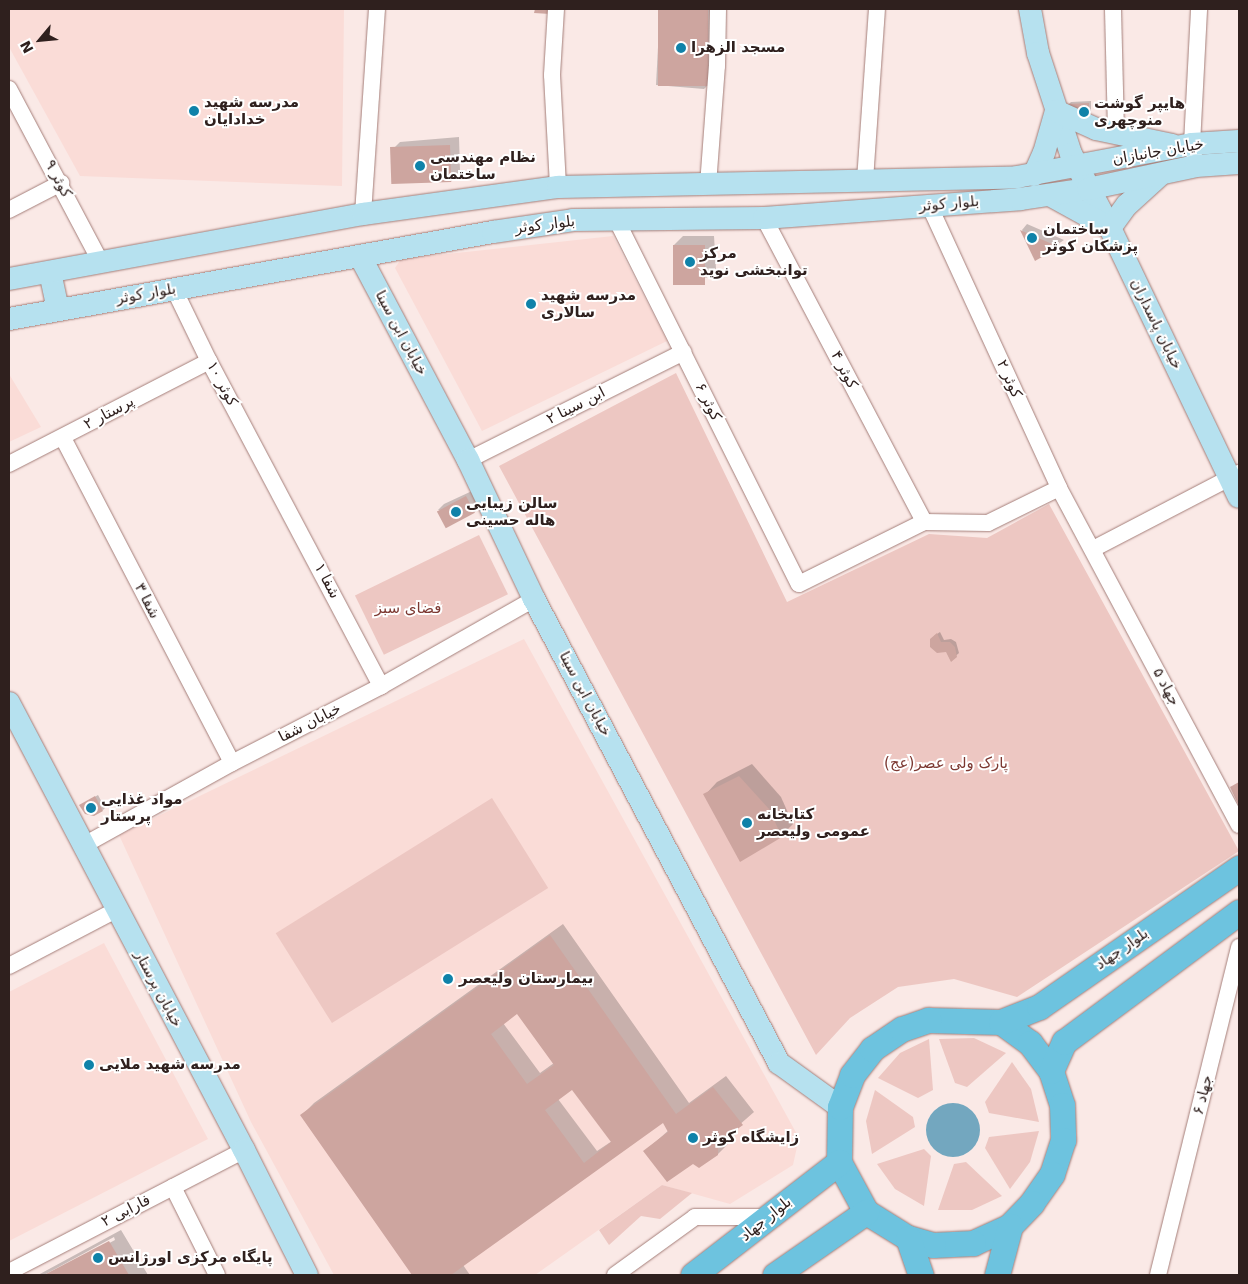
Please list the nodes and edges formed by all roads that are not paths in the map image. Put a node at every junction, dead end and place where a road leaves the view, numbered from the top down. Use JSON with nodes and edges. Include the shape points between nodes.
{"nodes":[{"id":1,"x":377,"y":9,"type":"edge"},
{"id":2,"x":556,"y":9,"type":"edge"},
{"id":3,"x":718,"y":9,"type":"edge"},
{"id":4,"x":877,"y":9,"type":"edge"},
{"id":5,"x":1030,"y":9,"type":"edge"},
{"id":6,"x":1113,"y":9,"type":"edge"},
{"id":7,"x":1199,"y":9,"type":"edge"},
{"id":8,"x":11,"y":92,"type":"edge"},
{"id":9,"x":1056,"y":111,"type":"junction"},
{"id":10,"x":1116,"y":135,"type":"junction"},
{"id":11,"x":1190,"y":152,"type":"junction"},
{"id":12,"x":1239,"y":158,"type":"edge"},
{"id":13,"x":1078,"y":168,"type":"junction"},
{"id":14,"x":1162,"y":174,"type":"junction"},
{"id":15,"x":866,"y":180,"type":"junction"},
{"id":16,"x":61,"y":184,"type":"junction"},
{"id":17,"x":1024,"y":184,"type":"junction"},
{"id":18,"x":708,"y":186,"type":"junction"},
{"id":19,"x":558,"y":187,"type":"junction"},
{"id":20,"x":1088,"y":189,"type":"junction"},
{"id":21,"x":1050,"y":195,"type":"junction"},
{"id":22,"x":930,"y":207,"type":"junction"},
{"id":23,"x":9,"y":210,"type":"edge"},
{"id":24,"x":363,"y":214,"type":"junction"},
{"id":25,"x":764,"y":218,"type":"junction"},
{"id":26,"x":616,"y":219,"type":"junction"},
{"id":27,"x":1110,"y":228,"type":"junction"},
{"id":28,"x":360,"y":256,"type":"junction"},
{"id":29,"x":101,"y":263,"type":"junction"},
{"id":30,"x":50,"y":272,"type":"junction"},
{"id":31,"x":9,"y":279,"type":"edge"},
{"id":32,"x":174,"y":290,"type":"junction"},
{"id":33,"x":58,"y":309,"type":"junction"},
{"id":34,"x":9,"y":319,"type":"edge"},
{"id":35,"x":684,"y":352,"type":"junction"},
{"id":36,"x":209,"y":361,"type":"junction"},
{"id":37,"x":62,"y":438,"type":"junction"},
{"id":38,"x":468,"y":460,"type":"junction"},
{"id":39,"x":9,"y":464,"type":"edge"},
{"id":40,"x":272,"y":477,"type":"joint"},
{"id":41,"x":1236,"y":483,"type":"edge"},
{"id":42,"x":1058,"y":488,"type":"junction"},
{"id":43,"x":924,"y":522,"type":"junction"},
{"id":44,"x":1093,"y":549,"type":"junction"},
{"id":45,"x":534,"y":599,"type":"junction"},
{"id":46,"x":382,"y":686,"type":"junction"},
{"id":47,"x":9,"y":703,"type":"edge"},
{"id":48,"x":232,"y":764,"type":"junction"},
{"id":49,"x":1239,"y":825,"type":"edge"},
{"id":50,"x":84,"y":845,"type":"junction"},
{"id":51,"x":1239,"y":868,"type":"edge"},
{"id":52,"x":116,"y":910,"type":"junction"},
{"id":53,"x":1239,"y":912,"type":"edge"},
{"id":54,"x":1239,"y":947,"type":"edge"},
{"id":55,"x":9,"y":966,"type":"edge"},
{"id":56,"x":1001,"y":1022,"type":"junction"},
{"id":57,"x":1051,"y":1071,"type":"junction"},
{"id":58,"x":840,"y":1108,"type":"junction"},
{"id":59,"x":244,"y":1150,"type":"junction"},
{"id":60,"x":839,"y":1162,"type":"junction"},
{"id":61,"x":173,"y":1187,"type":"junction"},
{"id":62,"x":866,"y":1212,"type":"junction"},
{"id":63,"x":767,"y":1217,"type":"junction"},
{"id":64,"x":1010,"y":1226,"type":"junction"},
{"id":65,"x":908,"y":1238,"type":"junction"},
{"id":66,"x":9,"y":1272,"type":"edge"},
{"id":67,"x":217,"y":1275,"type":"edge"},
{"id":68,"x":308,"y":1275,"type":"edge"},
{"id":69,"x":615,"y":1275,"type":"edge"},
{"id":70,"x":693,"y":1275,"type":"edge"},
{"id":71,"x":775,"y":1275,"type":"edge"},
{"id":72,"x":920,"y":1275,"type":"edge"},
{"id":73,"x":997,"y":1275,"type":"edge"},
{"id":74,"x":1158,"y":1275,"type":"edge"}],
"edges":[{"from":1,"to":24,"type":"street"},
{"from":2,"to":19,"type":"street","via":[[552,75]]},
{"from":3,"to":18,"type":"street"},
{"from":4,"to":15,"type":"street"},
{"from":5,"to":9,"type":"street","name":"خیابان پاسداران","via":[[1038,53]]},
{"from":6,"to":10,"type":"street"},
{"from":7,"to":11,"type":"street"},
{"from":8,"to":16,"type":"street","name":"کوثر ۹"},
{"from":9,"to":10,"type":"street"},
{"from":9,"to":13,"type":"street","name":"خیابان پاسداران"},
{"from":9,"to":17,"type":"street","via":[[1044,153]]},
{"from":10,"to":11,"type":"street"},
{"from":11,"to":12,"type":"street","name":"خیابان جانبازان"},
{"from":11,"to":13,"type":"street","name":"خیابان جانبازان"},
{"from":11,"to":14,"type":"street","name":"خیابان جانبازان"},
{"from":13,"to":17,"type":"street","name":"بلوار کوثر"},
{"from":13,"to":20,"type":"street","name":"خیابان پاسداران"},
{"from":14,"to":20,"type":"street","name":"خیابان جانبازان"},
{"from":14,"to":27,"type":"street","via":[[1127,205]]},
{"from":15,"to":17,"type":"street","name":"بلوار کوثر"},
{"from":15,"to":18,"type":"street","name":"بلوار کوثر"},
{"from":16,"to":23,"type":"street"},
{"from":16,"to":29,"type":"street","name":"کوثر ۹"},
{"from":17,"to":21,"type":"street","name":"بلوار کوثر"},
{"from":17,"to":22,"type":"street","name":"بلوار کوثر"},
{"from":18,"to":19,"type":"street","name":"بلوار کوثر"},
{"from":19,"to":24,"type":"street","name":"بلوار کوثر"},
{"from":20,"to":21,"type":"street","name":"بلوار کوثر"},
{"from":20,"to":27,"type":"street","name":"خیابان پاسداران"},
{"from":21,"to":27,"type":"street"},
{"from":22,"to":25,"type":"street","name":"بلوار کوثر"},
{"from":22,"to":42,"type":"street","name":"کوثر ۲"},
{"from":24,"to":29,"type":"street","name":"بلوار کوثر"},
{"from":25,"to":26,"type":"street","name":"بلوار کوثر"},
{"from":25,"to":43,"type":"street","name":"کوثر ۴"},
{"from":26,"to":28,"type":"street","name":"بلوار کوثر","via":[[573,220]]},
{"from":26,"to":35,"type":"street","name":"کوثر ۶"},
{"from":27,"to":41,"type":"street","name":"خیابان پاسداران"},
{"from":28,"to":32,"type":"street","name":"بلوار کوثر"},
{"from":28,"to":38,"type":"street","name":"خیابان ابن سینا"},
{"from":29,"to":30,"type":"street","name":"بلوار کوثر"},
{"from":30,"to":31,"type":"street","name":"بلوار کوثر"},
{"from":30,"to":33,"type":"street"},
{"from":32,"to":33,"type":"street","name":"بلوار کوثر"},
{"from":32,"to":36,"type":"street","name":"کوثر ۱۰"},
{"from":33,"to":34,"type":"street","name":"بلوار کوثر"},
{"from":35,"to":38,"type":"street","name":"ابن سینا ۲"},
{"from":35,"to":43,"type":"street","name":"کوثر ۶","via":[[799,584]]},
{"from":36,"to":37,"type":"street","name":"پرستار ۲"},
{"from":36,"to":40,"type":"street","name":"کوثر ۱۰"},
{"from":37,"to":39,"type":"street","name":"پرستار ۲"},
{"from":37,"to":48,"type":"street","name":"شفا ۳"},
{"from":38,"to":45,"type":"street","name":"خیابان ابن سینا"},
{"from":40,"to":46,"type":"street","name":"شفا ۱"},
{"from":41,"to":44,"type":"street"},
{"from":42,"to":43,"type":"street","via":[[988,523]]},
{"from":42,"to":44,"type":"street","name":"کوثر ۲"},
{"from":44,"to":49,"type":"street","name":"جهاد ۵"},
{"from":45,"to":46,"type":"street","name":"خیابان شفا"},
{"from":45,"to":58,"type":"street","name":"خیابان ابن سینا","via":[[779,1063]]},
{"from":46,"to":48,"type":"street","name":"خیابان شفا"},
{"from":47,"to":50,"type":"street","name":"خیابان پرستار"},
{"from":48,"to":50,"type":"street","name":"خیابان شفا"},
{"from":50,"to":52,"type":"street","name":"خیابان پرستار"},
{"from":51,"to":56,"type":"main road","name":"بلوار جهاد","via":[[1039,1007]]},
{"from":52,"to":55,"type":"street"},
{"from":52,"to":59,"type":"street","name":"خیابان پرستار"},
{"from":53,"to":57,"type":"main road","via":[[1064,1042]]},
{"from":54,"to":74,"type":"street","name":"جهاد ۶"},
{"from":56,"to":57,"type":"main road","via":[[1030,1043]]},
{"from":56,"to":58,"type":"main road","via":[[928,1020],[902,1030],[872,1049],[852,1075]]},
{"from":57,"to":64,"type":"main road","via":[[1062,1105],[1063,1140],[1052,1174],[1032,1203]]},
{"from":58,"to":60,"type":"main road"},
{"from":59,"to":61,"type":"street","name":"فارابی ۲"},
{"from":59,"to":68,"type":"street","name":"خیابان پرستار"},
{"from":60,"to":62,"type":"main road"},
{"from":60,"to":63,"type":"main road","name":"بلوار جهاد"},
{"from":61,"to":66,"type":"street","name":"فارابی ۲"},
{"from":61,"to":67,"type":"street"},
{"from":62,"to":65,"type":"main road"},
{"from":62,"to":71,"type":"main road"},
{"from":63,"to":69,"type":"street","via":[[696,1217]]},
{"from":63,"to":70,"type":"main road","name":"بلوار جهاد"},
{"from":64,"to":65,"type":"main road","via":[[973,1243],[933,1245]]},
{"from":64,"to":73,"type":"main road"},
{"from":65,"to":72,"type":"main road"}]}
